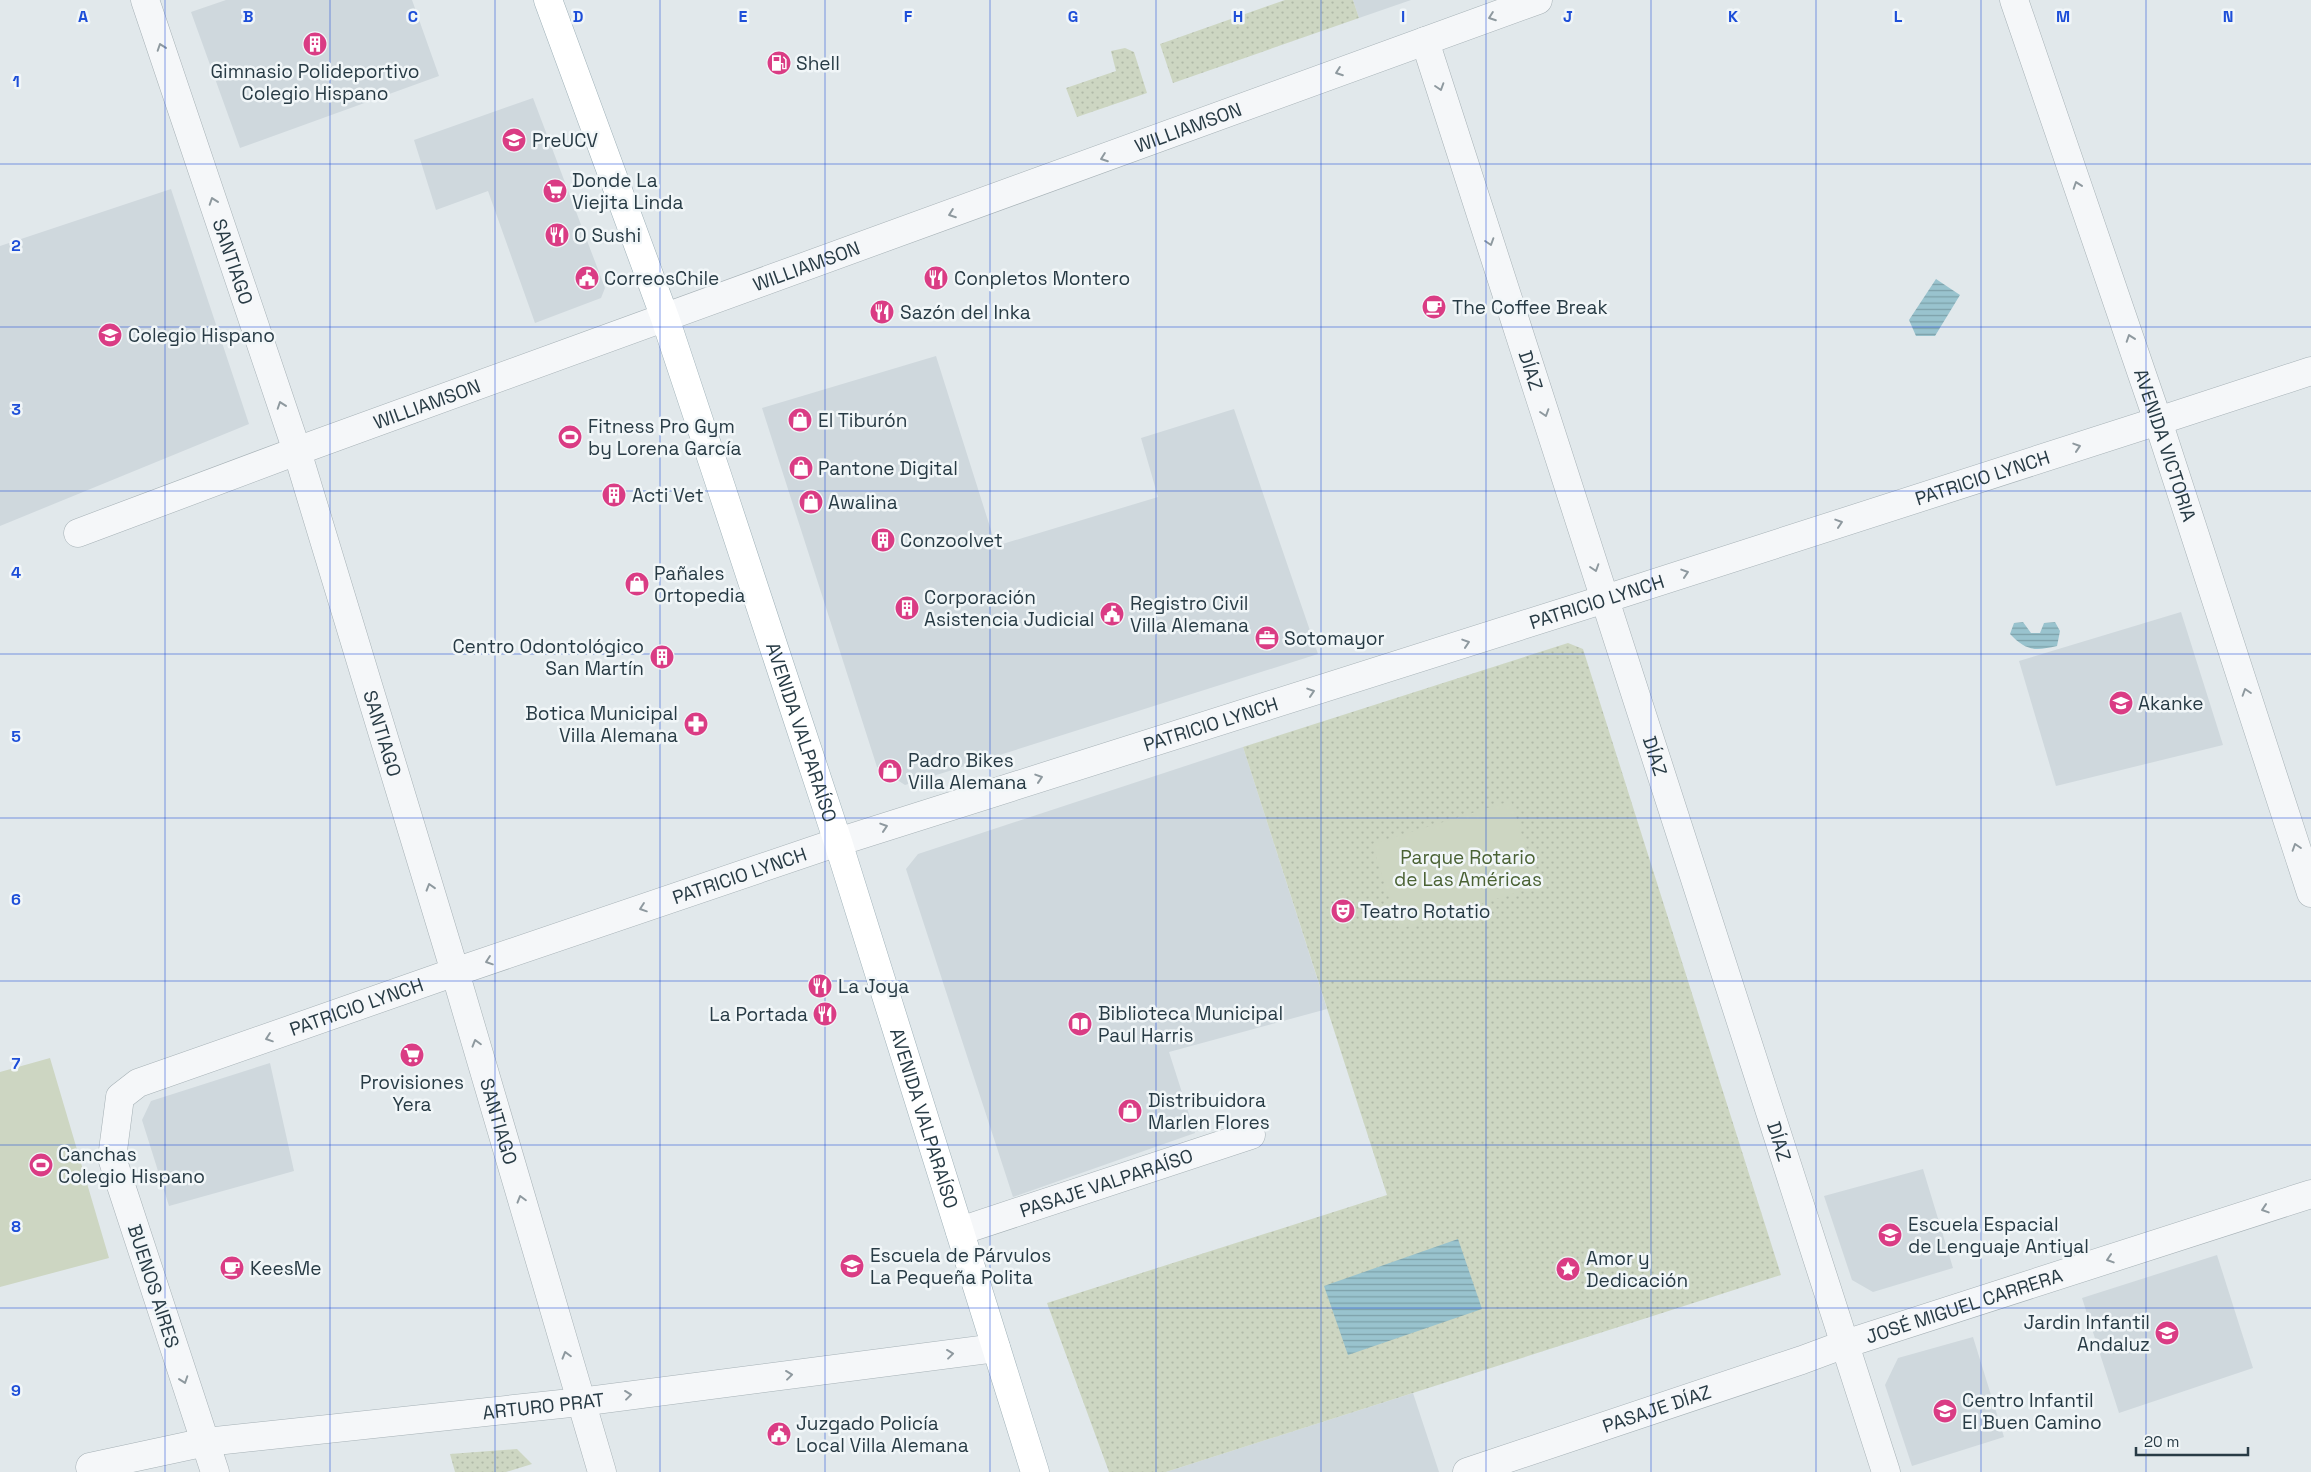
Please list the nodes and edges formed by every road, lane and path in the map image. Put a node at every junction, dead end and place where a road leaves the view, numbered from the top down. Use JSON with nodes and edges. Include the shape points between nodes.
{"nodes":[{"id":1,"x":145,"y":0,"type":"edge"},
{"id":2,"x":548,"y":0,"type":"edge"},
{"id":3,"x":1538,"y":0,"type":"edge"},
{"id":4,"x":2014,"y":0,"type":"edge"},
{"id":5,"x":1426,"y":41,"type":"junction"},
{"id":6,"x":664,"y":318,"type":"junction"},
{"id":7,"x":2311,"y":370,"type":"edge"},
{"id":8,"x":2158,"y":421,"type":"junction"},
{"id":9,"x":297,"y":451,"type":"junction"},
{"id":10,"x":78,"y":533,"type":"dead end"},
{"id":11,"x":1605,"y":599,"type":"junction"},
{"id":12,"x":838,"y":842,"type":"junction"},
{"id":13,"x":2311,"y":893,"type":"edge"},
{"id":14,"x":455,"y":972,"type":"junction"},
{"id":15,"x":120,"y":1098,"type":"joint"},
{"id":16,"x":1251,"y":1135,"type":"dead end"},
{"id":17,"x":2311,"y":1194,"type":"edge"},
{"id":18,"x":960,"y":1232,"type":"junction"},
{"id":19,"x":1845,"y":1344,"type":"junction"},
{"id":20,"x":996,"y":1348,"type":"junction"},
{"id":21,"x":580,"y":1402,"type":"junction"},
{"id":22,"x":206,"y":1442,"type":"junction"},
{"id":23,"x":90,"y":1467,"type":"dead end"},
{"id":24,"x":215,"y":1472,"type":"edge"},
{"id":25,"x":602,"y":1472,"type":"edge"},
{"id":26,"x":1035,"y":1472,"type":"edge"},
{"id":27,"x":1468,"y":1472,"type":"edge"},
{"id":28,"x":1886,"y":1472,"type":"edge"}],
"edges":[{"from":9,"to":1,"type":"street","name":"SANTIAGO","one_way":true},
{"from":2,"to":6,"type":"main road","name":"AVENIDA VALPARAÍSO"},
{"from":3,"to":5,"type":"street","name":"WILLIAMSON","one_way":true},
{"from":8,"to":4,"type":"street","name":"AVENIDA VICTORIA","one_way":true},
{"from":5,"to":6,"type":"street","name":"WILLIAMSON","one_way":true},
{"from":5,"to":11,"type":"street","name":"DÍAZ","one_way":true},
{"from":6,"to":9,"type":"street","name":"WILLIAMSON"},
{"from":6,"to":12,"type":"main road","name":"AVENIDA VALPARAÍSO"},
{"from":7,"to":8,"type":"street","name":"PATRICIO LYNCH"},
{"from":11,"to":8,"type":"street","name":"PATRICIO LYNCH","one_way":true},
{"from":13,"to":8,"type":"street","name":"AVENIDA VICTORIA","one_way":true},
{"from":9,"to":10,"type":"street","name":"WILLIAMSON"},
{"from":14,"to":9,"type":"street","name":"SANTIAGO","one_way":true},
{"from":12,"to":11,"type":"street","name":"PATRICIO LYNCH","one_way":true},
{"from":11,"to":19,"type":"street","name":"DÍAZ"},
{"from":12,"to":14,"type":"street","name":"PATRICIO LYNCH","one_way":true},
{"from":12,"to":18,"type":"main road","name":"AVENIDA VALPARAÍSO"},
{"from":14,"to":15,"type":"street","name":"PATRICIO LYNCH","one_way":true,"via":[[138,1083]]},
{"from":21,"to":14,"type":"street","name":"SANTIAGO","one_way":true},
{"from":15,"to":22,"type":"street","name":"BUENOS AIRES","one_way":true,"via":[[112,1158]]},
{"from":16,"to":18,"type":"street","name":"PASAJE VALPARAÍSO"},
{"from":17,"to":19,"type":"street","name":"JOSÉ MIGUEL CARRERA","one_way":true},
{"from":18,"to":20,"type":"main road","name":"AVENIDA VALPARAÍSO"},
{"from":19,"to":27,"type":"street","name":"PASAJE DÍAZ"},
{"from":19,"to":28,"type":"street","name":"DÍAZ"},
{"from":21,"to":20,"type":"street","name":"ARTURO PRAT","one_way":true},
{"from":20,"to":26,"type":"main road","name":"AVENIDA VALPARAÍSO"},
{"from":21,"to":22,"type":"street","name":"ARTURO PRAT"},
{"from":21,"to":25,"type":"street","name":"SANTIAGO"},
{"from":22,"to":23,"type":"street","name":"ARTURO PRAT"},
{"from":22,"to":24,"type":"street","name":"BUENOS AIRES"}]}
